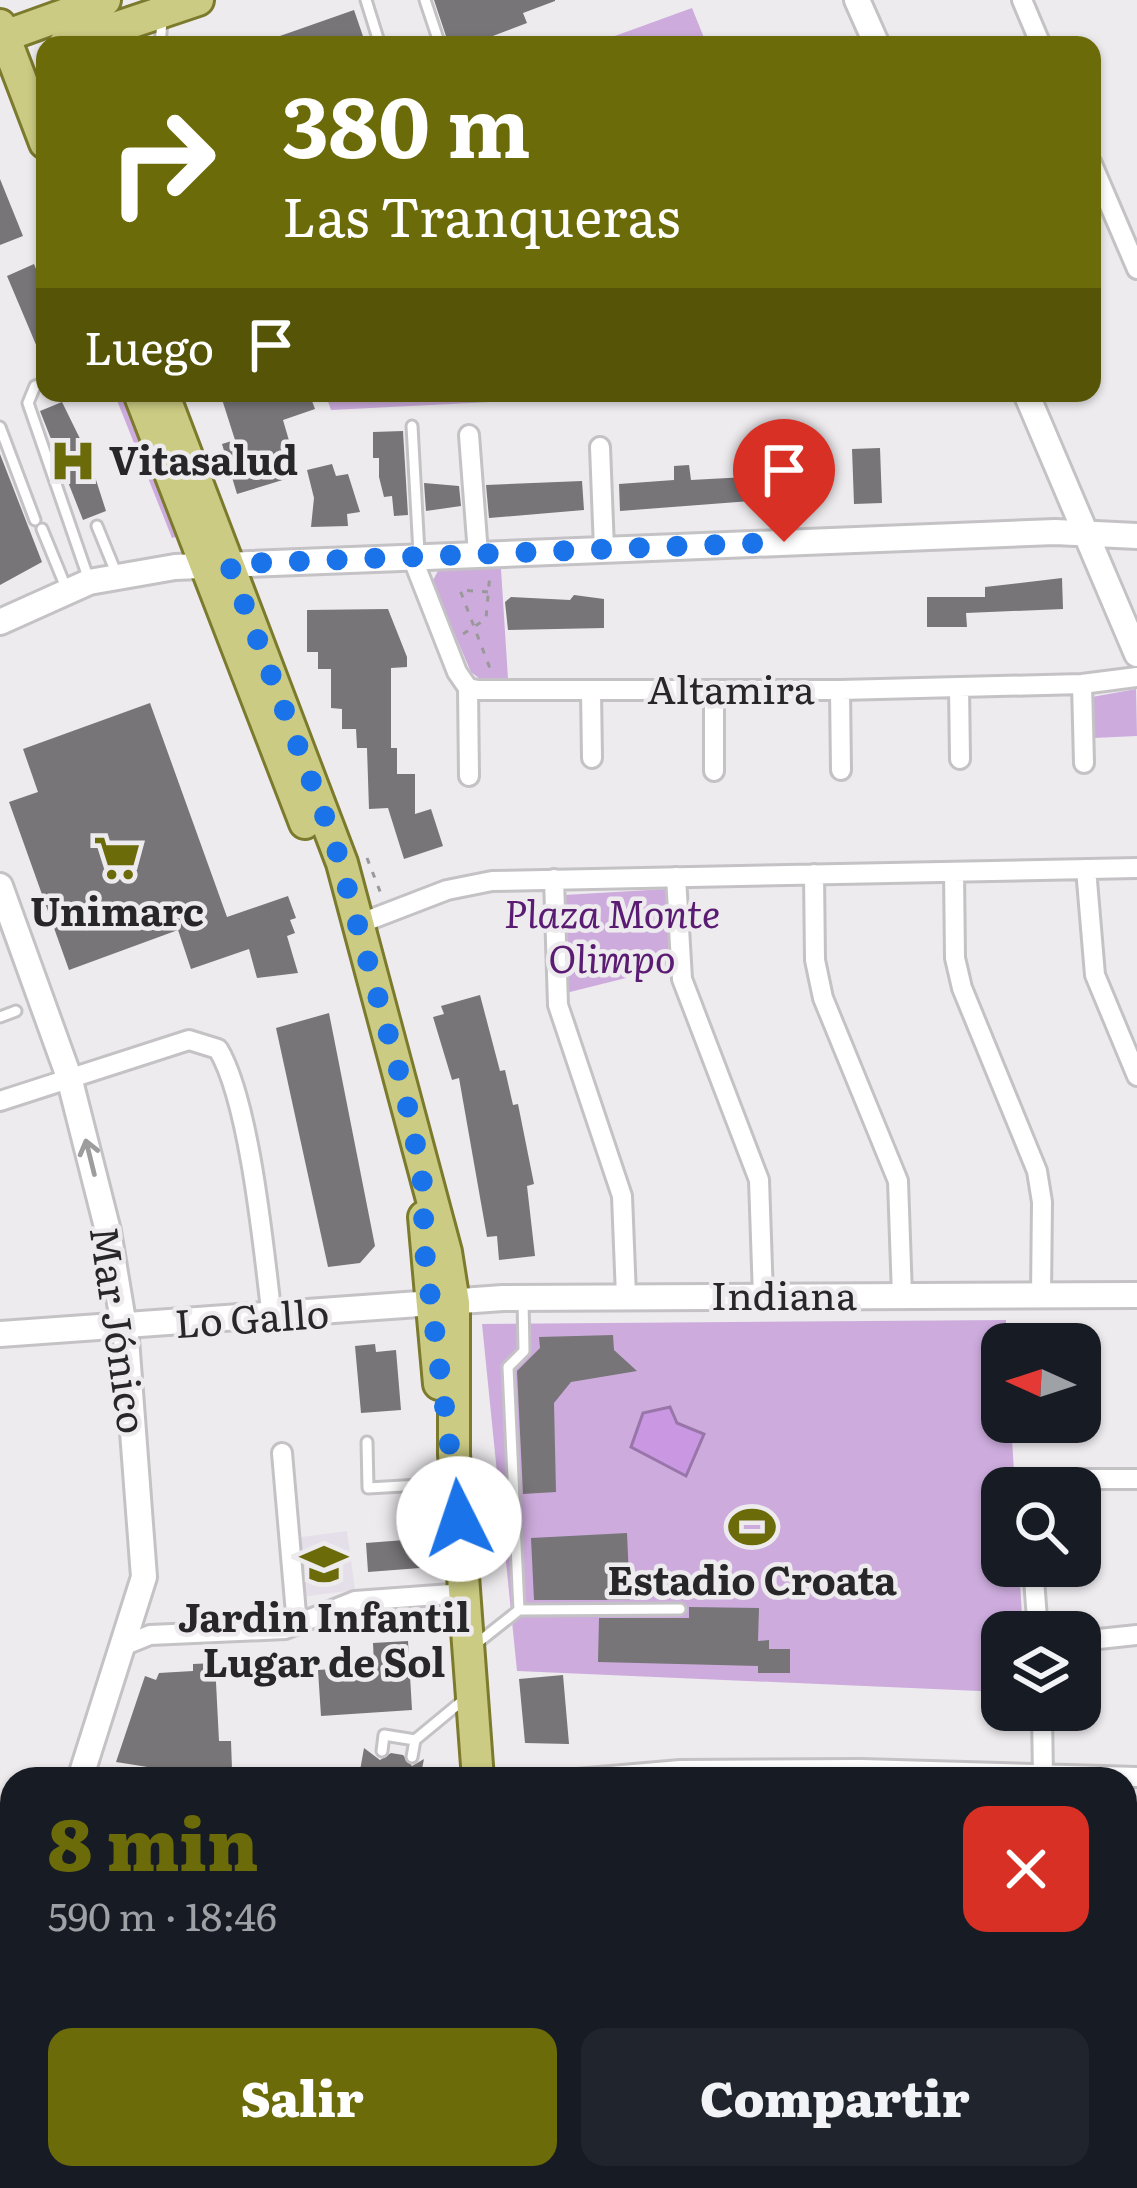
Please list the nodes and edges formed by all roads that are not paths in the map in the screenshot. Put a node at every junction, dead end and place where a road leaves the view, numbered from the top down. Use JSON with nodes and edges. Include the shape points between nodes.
{"nodes":[{"id":1,"x":105,"y":0,"type":"edge"},
{"id":2,"x":198,"y":0,"type":"edge"},
{"id":3,"x":366,"y":0,"type":"edge"},
{"id":4,"x":425,"y":0,"type":"edge"},
{"id":5,"x":857,"y":0,"type":"edge"},
{"id":6,"x":1022,"y":0,"type":"edge"},
{"id":7,"x":163,"y":12,"type":"junction"},
{"id":8,"x":46,"y":36,"type":"edge"},
{"id":9,"x":64,"y":36,"type":"edge"},
{"id":10,"x":161,"y":36,"type":"edge"},
{"id":11,"x":377,"y":36,"type":"edge"},
{"id":12,"x":437,"y":36,"type":"edge"},
{"id":13,"x":873,"y":36,"type":"edge"},
{"id":14,"x":1037,"y":36,"type":"edge"},
{"id":15,"x":1101,"y":185,"type":"edge"},
{"id":16,"x":1137,"y":269,"type":"edge"},
{"id":17,"x":36,"y":386,"type":"edge"},
{"id":18,"x":143,"y":402,"type":"edge"},
{"id":19,"x":166,"y":402,"type":"edge"},
{"id":20,"x":1030,"y":402,"type":"edge"},
{"id":21,"x":412,"y":426,"type":"dead end"},
{"id":22,"x":0,"y":427,"type":"edge"},
{"id":23,"x":470,"y":435,"type":"dead end"},
{"id":24,"x":600,"y":447,"type":"dead end"},
{"id":25,"x":97,"y":526,"type":"dead end"},
{"id":26,"x":1085,"y":531,"type":"junction"},
{"id":27,"x":1137,"y":536,"type":"edge"},
{"id":28,"x":604,"y":550,"type":"junction"},
{"id":29,"x":478,"y":554,"type":"junction"},
{"id":30,"x":416,"y":557,"type":"junction"},
{"id":31,"x":217,"y":564,"type":"junction"},
{"id":32,"x":117,"y":575,"type":"junction"},
{"id":33,"x":78,"y":586,"type":"junction"},
{"id":34,"x":0,"y":622,"type":"edge"},
{"id":35,"x":1137,"y":654,"type":"edge"},
{"id":36,"x":1137,"y":677,"type":"edge"},
{"id":37,"x":1082,"y":684,"type":"junction"},
{"id":38,"x":959,"y":687,"type":"junction"},
{"id":39,"x":468,"y":688,"type":"junction"},
{"id":40,"x":714,"y":690,"type":"junction"},
{"id":41,"x":840,"y":690,"type":"junction"},
{"id":42,"x":591,"y":691,"type":"junction"},
{"id":43,"x":592,"y":758,"type":"dead end"},
{"id":44,"x":960,"y":759,"type":"dead end"},
{"id":45,"x":1084,"y":764,"type":"dead end"},
{"id":46,"x":841,"y":770,"type":"dead end"},
{"id":47,"x":715,"y":771,"type":"dead end"},
{"id":48,"x":469,"y":776,"type":"dead end"},
{"id":49,"x":1137,"y":868,"type":"edge"},
{"id":50,"x":1086,"y":869,"type":"junction"},
{"id":51,"x":954,"y":872,"type":"junction"},
{"id":52,"x":814,"y":874,"type":"junction"},
{"id":53,"x":676,"y":877,"type":"junction"},
{"id":54,"x":554,"y":880,"type":"junction"},
{"id":55,"x":0,"y":886,"type":"edge"},
{"id":56,"x":356,"y":925,"type":"junction"},
{"id":57,"x":16,"y":1012,"type":"dead end"},
{"id":58,"x":0,"y":1017,"type":"edge"},
{"id":59,"x":1137,"y":1076,"type":"edge"},
{"id":60,"x":69,"y":1077,"type":"junction"},
{"id":61,"x":0,"y":1101,"type":"edge"},
{"id":62,"x":902,"y":1295,"type":"junction"},
{"id":63,"x":1041,"y":1295,"type":"junction"},
{"id":64,"x":1137,"y":1295,"type":"edge"},
{"id":65,"x":626,"y":1296,"type":"junction"},
{"id":66,"x":763,"y":1296,"type":"junction"},
{"id":67,"x":523,"y":1297,"type":"junction"},
{"id":68,"x":443,"y":1304,"type":"junction"},
{"id":69,"x":272,"y":1318,"type":"junction"},
{"id":70,"x":124,"y":1328,"type":"junction"},
{"id":71,"x":0,"y":1334,"type":"edge"},
{"id":72,"x":367,"y":1442,"type":"dead end"},
{"id":73,"x":282,"y":1453,"type":"dead end"},
{"id":74,"x":456,"y":1468,"type":"junction"},
{"id":75,"x":1101,"y":1479,"type":"edge"},
{"id":76,"x":1137,"y":1479,"type":"edge"},
{"id":77,"x":513,"y":1487,"type":"junction"},
{"id":78,"x":465,"y":1593,"type":"junction"},
{"id":79,"x":680,"y":1609,"type":"dead end"},
{"id":80,"x":519,"y":1610,"type":"junction"},
{"id":81,"x":297,"y":1625,"type":"junction"},
{"id":82,"x":141,"y":1627,"type":"junction"},
{"id":83,"x":1137,"y":1635,"type":"edge"},
{"id":84,"x":1101,"y":1639,"type":"edge"},
{"id":85,"x":469,"y":1650,"type":"junction"},
{"id":86,"x":472,"y":1694,"type":"junction"},
{"id":87,"x":1042,"y":1731,"type":"edge"},
{"id":88,"x":415,"y":1739,"type":"junction"},
{"id":89,"x":382,"y":1751,"type":"dead end"},
{"id":90,"x":412,"y":1757,"type":"dead end"},
{"id":91,"x":83,"y":1767,"type":"edge"},
{"id":92,"x":477,"y":1767,"type":"edge"},
{"id":93,"x":1043,"y":1767,"type":"edge"}],
"edges":[{"from":1,"to":8,"type":"main road"},
{"from":2,"to":7,"type":"main road"},
{"from":3,"to":11,"type":"lane"},
{"from":4,"to":12,"type":"lane"},
{"from":5,"to":13,"type":"street"},
{"from":6,"to":14,"type":"street"},
{"from":7,"to":9,"type":"main road"},
{"from":7,"to":10,"type":"lane"},
{"from":15,"to":16,"type":"street"},
{"from":17,"to":33,"type":"lane","via":[[28,403]]},
{"from":18,"to":31,"type":"main road"},
{"from":19,"to":31,"type":"main road"},
{"from":20,"to":26,"type":"street"},
{"from":21,"to":30,"type":"lane"},
{"from":22,"to":33,"type":"lane","via":[[38,524]]},
{"from":23,"to":29,"type":"street"},
{"from":24,"to":28,"type":"street"},
{"from":25,"to":32,"type":"lane"},
{"from":26,"to":27,"type":"street"},
{"from":26,"to":28,"type":"street"},
{"from":26,"to":35,"type":"street"},
{"from":28,"to":29,"type":"street"},
{"from":29,"to":30,"type":"street"},
{"from":30,"to":31,"type":"street"},
{"from":30,"to":39,"type":"street"},
{"from":31,"to":32,"type":"street"},
{"from":31,"to":56,"type":"main road","via":[[334,841]]},
{"from":32,"to":33,"type":"street"},
{"from":33,"to":34,"type":"street"},
{"from":36,"to":37,"type":"street","name":"Altamira"},
{"from":37,"to":38,"type":"street","name":"Altamira"},
{"from":37,"to":45,"type":"street"},
{"from":38,"to":41,"type":"street","name":"Altamira"},
{"from":38,"to":44,"type":"street"},
{"from":39,"to":42,"type":"street","name":"Altamira"},
{"from":39,"to":48,"type":"street"},
{"from":40,"to":41,"type":"street","name":"Altamira"},
{"from":40,"to":42,"type":"street","name":"Altamira"},
{"from":40,"to":47,"type":"street"},
{"from":41,"to":46,"type":"street"},
{"from":42,"to":43,"type":"street"},
{"from":49,"to":50,"type":"street"},
{"from":50,"to":51,"type":"street"},
{"from":50,"to":59,"type":"street","via":[[1089,952]]},
{"from":51,"to":52,"type":"street"},
{"from":51,"to":63,"type":"street","via":[[962,988],[1041,1187]]},
{"from":52,"to":53,"type":"street"},
{"from":52,"to":62,"type":"street","via":[[818,981],[898,1181]]},
{"from":53,"to":54,"type":"street"},
{"from":53,"to":66,"type":"street","via":[[682,979],[759,1180]]},
{"from":54,"to":56,"type":"street","via":[[466,885]]},
{"from":54,"to":65,"type":"street","via":[[558,1005],[622,1196]]},
{"from":55,"to":60,"type":"street","name":"Mar Jónico"},
{"from":56,"to":68,"type":"main road","via":[[422,1175]]},
{"from":57,"to":58,"type":"lane"},
{"from":60,"to":61,"type":"street"},
{"from":60,"to":69,"type":"street","via":[[189,1040],[218,1048],[260,1219]]},
{"from":70,"to":60,"type":"street","name":"Mar Jónico","one_way":true},
{"from":62,"to":63,"type":"street","name":"Indiana"},
{"from":62,"to":66,"type":"street","name":"Indiana"},
{"from":63,"to":64,"type":"street","name":"Indiana"},
{"from":65,"to":66,"type":"street","name":"Indiana"},
{"from":65,"to":67,"type":"street","name":"Indiana"},
{"from":67,"to":68,"type":"street","name":"Indiana"},
{"from":67,"to":77,"type":"lane","via":[[524,1349],[508,1367]]},
{"from":68,"to":69,"type":"street","name":"Lo Gallo"},
{"from":68,"to":74,"type":"main road","via":[[440,1386]]},
{"from":69,"to":70,"type":"street","name":"Lo Gallo"},
{"from":70,"to":71,"type":"street","name":"Lo Gallo"},
{"from":70,"to":82,"type":"street","name":"Mar Jónico","via":[[144,1564]]},
{"from":72,"to":74,"type":"lane","via":[[368,1487]]},
{"from":73,"to":81,"type":"street"},
{"from":74,"to":77,"type":"lane"},
{"from":74,"to":78,"type":"main road"},
{"from":75,"to":76,"type":"street"},
{"from":77,"to":80,"type":"lane"},
{"from":78,"to":81,"type":"street","via":[[355,1601]]},
{"from":78,"to":85,"type":"main road"},
{"from":79,"to":80,"type":"lane"},
{"from":80,"to":85,"type":"lane"},
{"from":81,"to":82,"type":"street"},
{"from":82,"to":91,"type":"street","name":"Mar Jónico","via":[[123,1646]]},
{"from":83,"to":84,"type":"street"},
{"from":85,"to":86,"type":"main road"},
{"from":86,"to":88,"type":"lane"},
{"from":86,"to":92,"type":"main road"},
{"from":87,"to":93,"type":"street"},
{"from":88,"to":89,"type":"lane","via":[[385,1735]]},
{"from":88,"to":90,"type":"lane"}]}
